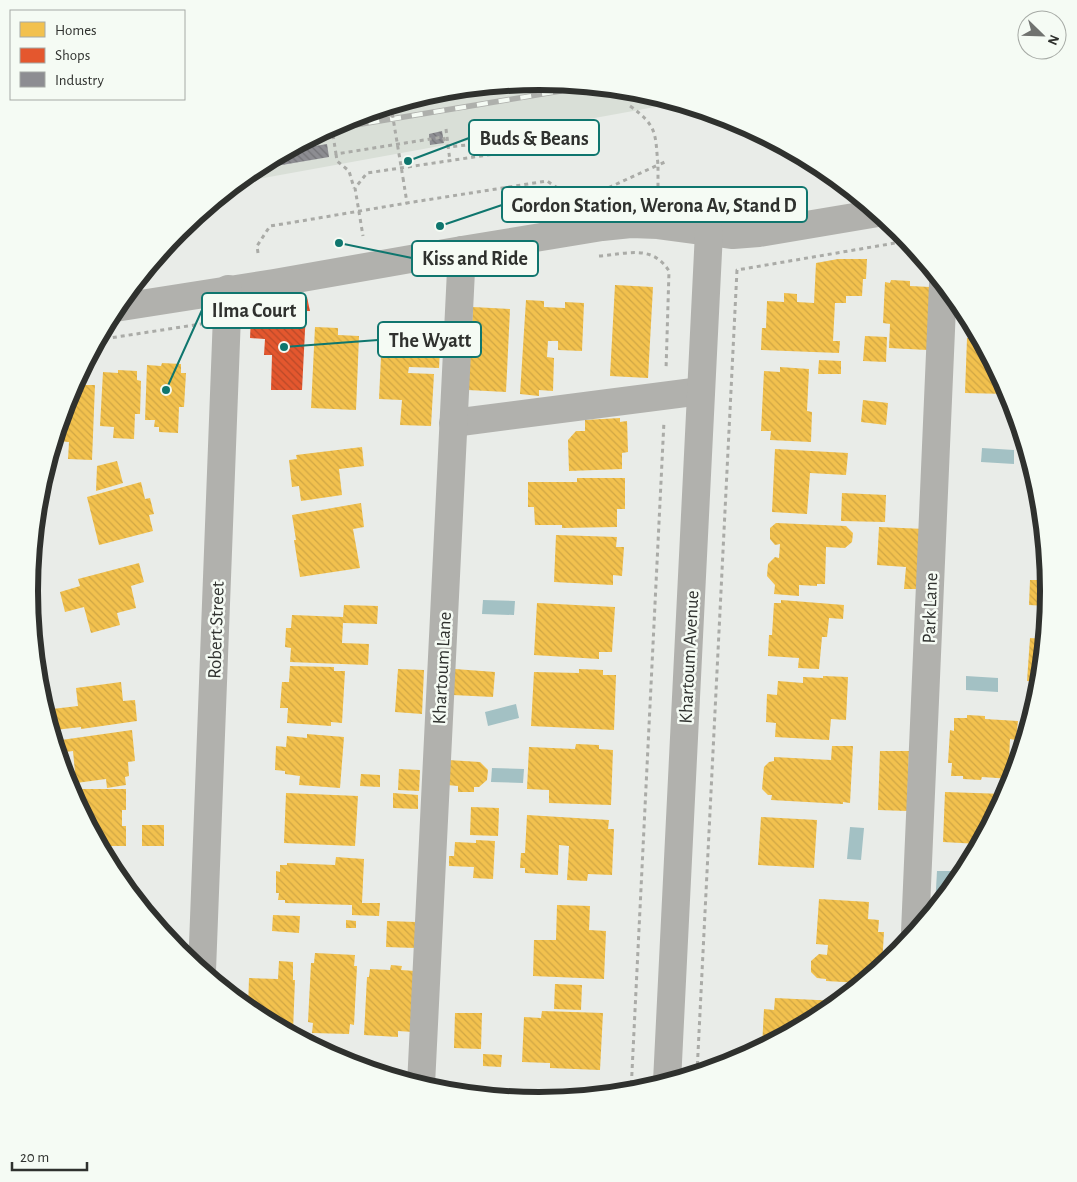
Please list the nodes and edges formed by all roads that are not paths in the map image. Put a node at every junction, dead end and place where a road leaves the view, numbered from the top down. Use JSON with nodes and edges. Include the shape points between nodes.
{"nodes":[{"id":1,"x":869,"y":214,"type":"edge"},
{"id":2,"x":709,"y":232,"type":"junction"},
{"id":3,"x":462,"y":250,"type":"junction"},
{"id":4,"x":228,"y":289,"type":"junction"},
{"id":5,"x":943,"y":295,"type":"edge"},
{"id":6,"x":127,"y":306,"type":"edge"},
{"id":7,"x":701,"y":391,"type":"junction"},
{"id":8,"x":453,"y":423,"type":"junction"},
{"id":9,"x":916,"y":920,"type":"edge"},
{"id":10,"x":202,"y":963,"type":"edge"},
{"id":11,"x":667,"y":1075,"type":"edge"},
{"id":12,"x":421,"y":1078,"type":"edge"}],
"edges":[{"from":1,"to":2,"type":"street","via":[[759,233]]},
{"from":2,"to":3,"type":"street","via":[[658,224],[631,224]]},
{"from":2,"to":7,"type":"street","name":"Khartoum Avenue"},
{"from":3,"to":4,"type":"street"},
{"from":3,"to":8,"type":"street","name":"Khartoum Lane"},
{"from":4,"to":6,"type":"street"},
{"from":4,"to":10,"type":"street","name":"Robert Street"},
{"from":5,"to":9,"type":"street","name":"Park Lane"},
{"from":7,"to":8,"type":"street"},
{"from":7,"to":11,"type":"street","name":"Khartoum Avenue"},
{"from":8,"to":12,"type":"street","name":"Khartoum Lane"}]}
